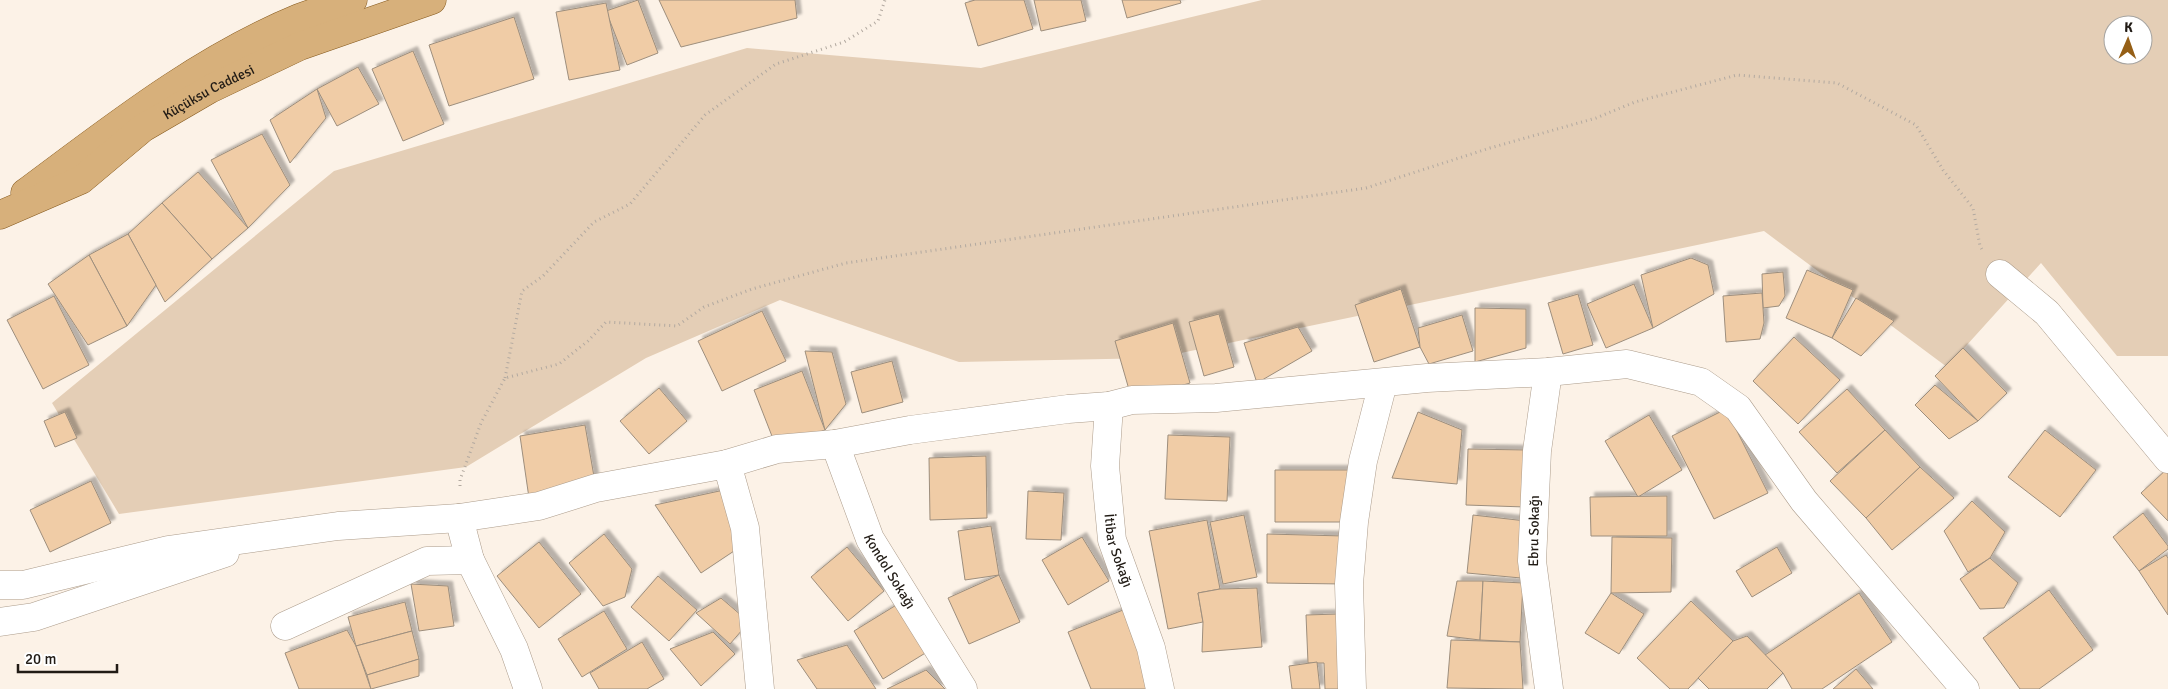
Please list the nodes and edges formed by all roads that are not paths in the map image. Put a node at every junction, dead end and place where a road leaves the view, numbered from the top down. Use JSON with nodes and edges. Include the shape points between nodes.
{"nodes":[{"id":1,"x":353,"y":0,"type":"edge"},
{"id":2,"x":432,"y":0,"type":"edge"},
{"id":3,"x":0,"y":213,"type":"edge"},
{"id":4,"x":2000,"y":274,"type":"road end"},
{"id":5,"x":1548,"y":372,"type":"junction"},
{"id":6,"x":1383,"y":383,"type":"junction"},
{"id":7,"x":1109,"y":406,"type":"junction"},
{"id":8,"x":835,"y":444,"type":"junction"},
{"id":9,"x":2168,"y":459,"type":"edge"},
{"id":10,"x":727,"y":464,"type":"junction"},
{"id":11,"x":459,"y":518,"type":"junction"},
{"id":12,"x":276,"y":535,"type":"junction"},
{"id":13,"x":470,"y":560,"type":"junction"},
{"id":14,"x":0,"y":585,"type":"edge"},
{"id":15,"x":0,"y":622,"type":"edge"},
{"id":16,"x":285,"y":626,"type":"dead end"},
{"id":17,"x":528,"y":689,"type":"edge"},
{"id":18,"x":760,"y":689,"type":"edge"},
{"id":19,"x":963,"y":689,"type":"edge"},
{"id":20,"x":1160,"y":689,"type":"edge"},
{"id":21,"x":1352,"y":689,"type":"edge"},
{"id":22,"x":1549,"y":689,"type":"edge"},
{"id":23,"x":1965,"y":689,"type":"edge"}],
"edges":[{"from":1,"to":3,"type":"main road","name":"Küçüksu Caddesi","via":[[299,18],[228,53],[153,99]]},
{"from":2,"to":3,"type":"main road","name":"Küçüksu Caddesi","via":[[300,46],[210,89],[143,128],[81,180]]},
{"from":4,"to":9,"type":"street","via":[[2047,313]]},
{"from":5,"to":6,"type":"street"},
{"from":5,"to":22,"type":"street","name":"Ebru Sokağı","via":[[1537,451],[1532,561]]},
{"from":5,"to":23,"type":"street","via":[[1627,364],[1701,382],[1738,408],[1804,501]]},
{"from":6,"to":7,"type":"street","via":[[1216,398],[1132,400]]},
{"from":6,"to":21,"type":"street","via":[[1363,461],[1354,522],[1349,584]]},
{"from":7,"to":8,"type":"street","via":[[910,430]]},
{"from":7,"to":20,"type":"street","name":"İtibar Sokağı","via":[[1105,466],[1112,540],[1151,648]]},
{"from":8,"to":10,"type":"street","via":[[777,449]]},
{"from":8,"to":19,"type":"street","name":"Kondol Sokağı","via":[[870,539]]},
{"from":10,"to":11,"type":"street","via":[[596,488],[539,506]]},
{"from":10,"to":18,"type":"street","via":[[745,528]]},
{"from":11,"to":12,"type":"street","via":[[338,526]]},
{"from":11,"to":13,"type":"street"},
{"from":12,"to":14,"type":"street","via":[[168,550],[22,585]]},
{"from":12,"to":15,"type":"street","via":[[181,570],[34,617]]},
{"from":13,"to":16,"type":"street","via":[[427,561]]},
{"from":13,"to":17,"type":"street","via":[[514,649]]}]}
